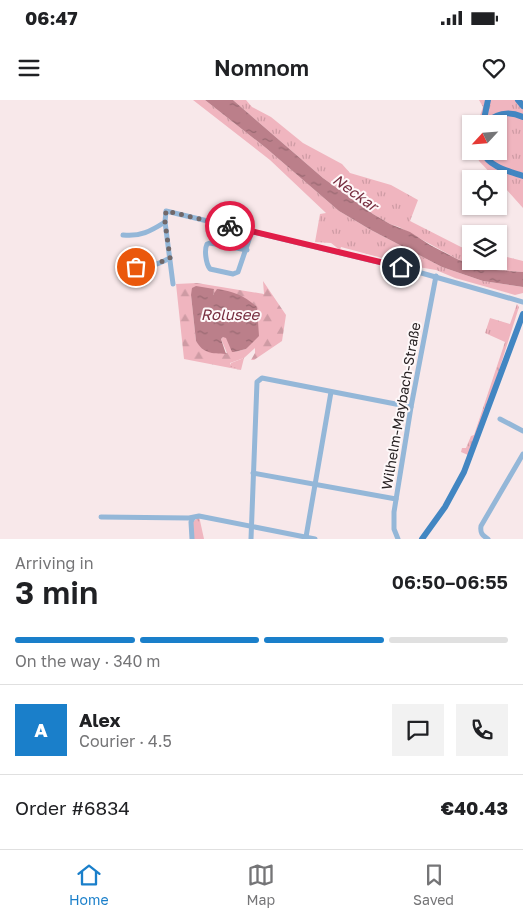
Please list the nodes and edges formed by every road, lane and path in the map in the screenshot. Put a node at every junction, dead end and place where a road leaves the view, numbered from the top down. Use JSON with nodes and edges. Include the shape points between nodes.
{"nodes":[{"id":1,"x":488,"y":100,"type":"edge"},
{"id":2,"x":518,"y":100,"type":"edge"},
{"id":3,"x":523,"y":106,"type":"edge"},
{"id":4,"x":485,"y":115,"type":"edge"},
{"id":5,"x":497,"y":115,"type":"edge"},
{"id":6,"x":523,"y":117,"type":"edge"},
{"id":7,"x":487,"y":160,"type":"edge"},
{"id":8,"x":523,"y":176,"type":"edge"},
{"id":9,"x":165,"y":222,"type":"junction"},
{"id":10,"x":252,"y":232,"type":"junction"},
{"id":11,"x":123,"y":234,"type":"dead end"},
{"id":12,"x":247,"y":250,"type":"junction"},
{"id":13,"x":170,"y":258,"type":"junction"},
{"id":14,"x":126,"y":265,"type":"dead end"},
{"id":15,"x":436,"y":276,"type":"junction"},
{"id":16,"x":173,"y":284,"type":"dead end"},
{"id":17,"x":523,"y":302,"type":"edge"},
{"id":18,"x":523,"y":314,"type":"edge"},
{"id":19,"x":331,"y":392,"type":"junction"},
{"id":20,"x":411,"y":406,"type":"junction"},
{"id":21,"x":500,"y":419,"type":"dead end"},
{"id":22,"x":523,"y":430,"type":"edge"},
{"id":23,"x":522,"y":456,"type":"edge"},
{"id":24,"x":253,"y":473,"type":"junction"},
{"id":25,"x":315,"y":484,"type":"junction"},
{"id":26,"x":396,"y":499,"type":"junction"},
{"id":27,"x":102,"y":517,"type":"dead end"},
{"id":28,"x":193,"y":517,"type":"junction"},
{"id":29,"x":251,"y":527,"type":"junction"},
{"id":30,"x":306,"y":537,"type":"junction"},
{"id":31,"x":192,"y":539,"type":"edge"},
{"id":32,"x":250,"y":539,"type":"edge"},
{"id":33,"x":314,"y":539,"type":"edge"},
{"id":34,"x":398,"y":539,"type":"edge"},
{"id":35,"x":422,"y":539,"type":"edge"},
{"id":36,"x":488,"y":539,"type":"edge"}],
"edges":[{"from":1,"to":4,"type":"main road"},
{"from":2,"to":3,"type":"main road"},
{"from":5,"to":6,"type":"main road","via":[[506,112]]},
{"from":7,"to":8,"type":"main road"},
{"from":9,"to":10,"type":"street","via":[[166,211]]},
{"from":9,"to":11,"type":"street","via":[[144,234]]},
{"from":9,"to":13,"type":"street"},
{"from":10,"to":12,"type":"street"},
{"from":10,"to":15,"type":"street"},
{"from":12,"to":12,"type":"street","via":[[238,272],[233,274],[208,266],[207,244]]},
{"from":13,"to":14,"type":"street","via":[[152,266]]},
{"from":13,"to":16,"type":"street"},
{"from":15,"to":17,"type":"street"},
{"from":15,"to":20,"type":"street","name":"Wilhelm-Maybach-Straße"},
{"from":18,"to":35,"type":"main road","via":[[464,472]]},
{"from":19,"to":20,"type":"street"},
{"from":19,"to":24,"type":"street","via":[[262,378],[257,382]]},
{"from":19,"to":25,"type":"street"},
{"from":20,"to":26,"type":"street","name":"Wilhelm-Maybach-Straße"},
{"from":21,"to":22,"type":"street"},
{"from":23,"to":36,"type":"street","via":[[481,526],[480,531]]},
{"from":24,"to":25,"type":"street"},
{"from":24,"to":29,"type":"street"},
{"from":25,"to":26,"type":"street"},
{"from":25,"to":30,"type":"street"},
{"from":26,"to":34,"type":"street","name":"Wilhelm-Maybach-Straße","via":[[394,529]]},
{"from":27,"to":28,"type":"street"},
{"from":28,"to":29,"type":"street"},
{"from":28,"to":31,"type":"street","via":[[190,522]]},
{"from":29,"to":30,"type":"street"},
{"from":29,"to":32,"type":"street"},
{"from":30,"to":33,"type":"street"}]}
